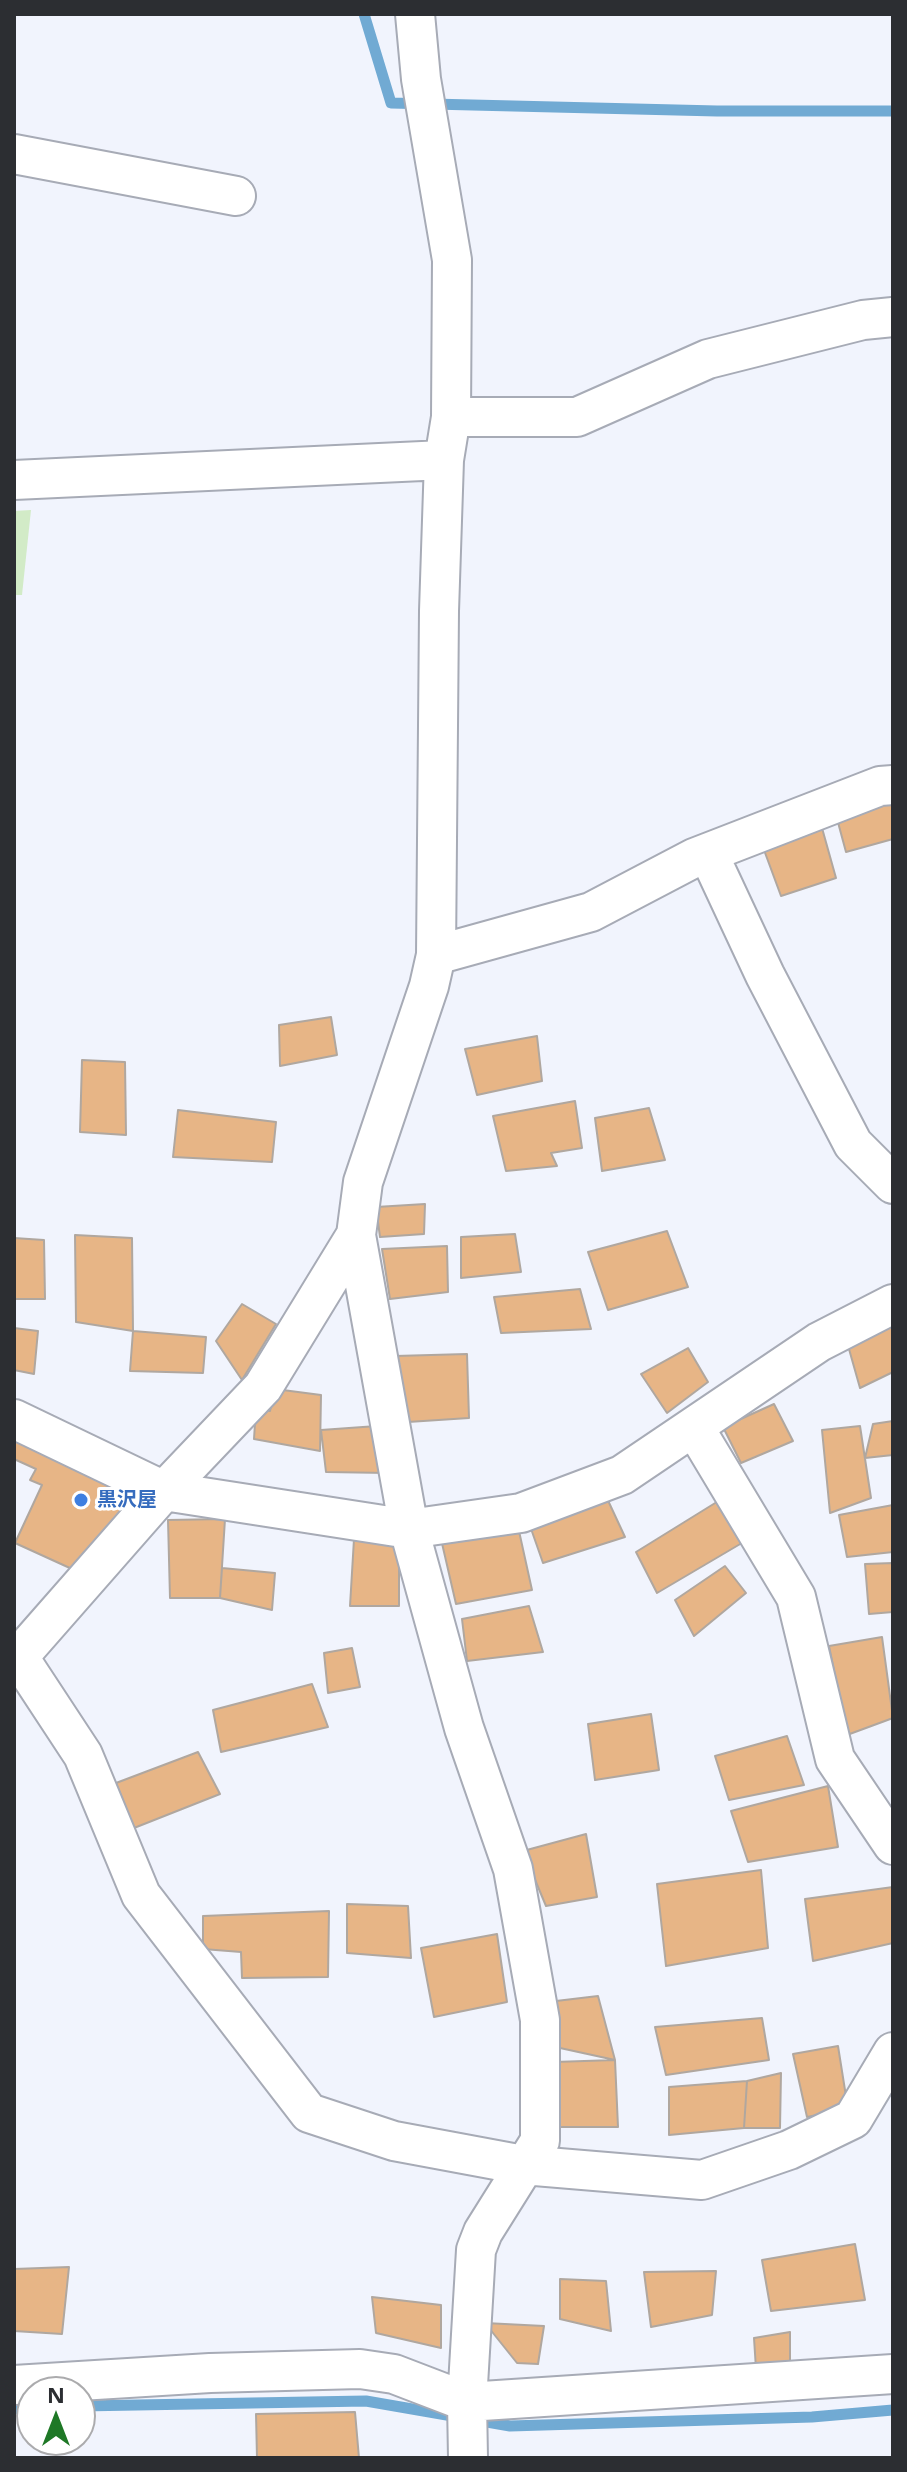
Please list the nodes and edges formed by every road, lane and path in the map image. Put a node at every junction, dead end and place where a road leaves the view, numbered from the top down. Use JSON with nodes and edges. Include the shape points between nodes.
{"nodes":[{"id":1,"x":415,"y":14,"type":"edge"},
{"id":2,"x":14,"y":154,"type":"edge"},
{"id":3,"x":236,"y":196,"type":"dead end"},
{"id":4,"x":893,"y":317,"type":"edge"},
{"id":5,"x":451,"y":417,"type":"junction"},
{"id":6,"x":444,"y":460,"type":"junction"},
{"id":7,"x":14,"y":480,"type":"edge"},
{"id":8,"x":893,"y":785,"type":"edge"},
{"id":9,"x":708,"y":853,"type":"junction"},
{"id":10,"x":436,"y":955,"type":"junction"},
{"id":11,"x":893,"y":1184,"type":"edge"},
{"id":12,"x":356,"y":1235,"type":"junction"},
{"id":13,"x":893,"y":1304,"type":"edge"},
{"id":14,"x":14,"y":1419,"type":"edge"},
{"id":15,"x":694,"y":1427,"type":"junction"},
{"id":16,"x":164,"y":1491,"type":"junction"},
{"id":17,"x":409,"y":1529,"type":"junction"},
{"id":18,"x":16,"y":1656,"type":"edge"},
{"id":19,"x":893,"y":1845,"type":"edge"},
{"id":20,"x":893,"y":2052,"type":"edge"},
{"id":21,"x":523,"y":2165,"type":"junction"},
{"id":22,"x":893,"y":2374,"type":"edge"},
{"id":23,"x":14,"y":2385,"type":"edge"},
{"id":24,"x":467,"y":2402,"type":"junction"},
{"id":25,"x":468,"y":2458,"type":"edge"}],
"edges":[{"from":1,"to":5,"type":"street","via":[[452,260]]},
{"from":2,"to":3,"type":"street"},
{"from":4,"to":5,"type":"street","via":[[708,359],[577,417]]},
{"from":5,"to":6,"type":"street"},
{"from":6,"to":7,"type":"street"},
{"from":6,"to":10,"type":"street"},
{"from":8,"to":9,"type":"street"},
{"from":9,"to":10,"type":"street","via":[[591,912]]},
{"from":9,"to":11,"type":"street","via":[[853,1144]]},
{"from":10,"to":12,"type":"street","via":[[363,1182]]},
{"from":12,"to":16,"type":"street","via":[[263,1387]]},
{"from":12,"to":17,"type":"street"},
{"from":13,"to":15,"type":"street","via":[[819,1342]]},
{"from":14,"to":16,"type":"street"},
{"from":15,"to":17,"type":"street","via":[[622,1475],[521,1513]]},
{"from":15,"to":19,"type":"street","via":[[796,1597],[835,1759]]},
{"from":16,"to":17,"type":"street"},
{"from":16,"to":18,"type":"street"},
{"from":17,"to":21,"type":"street","via":[[464,1728],[513,1869],[540,2020],[540,2141]]},
{"from":18,"to":21,"type":"street","via":[[83,1755],[141,1895],[309,2113],[394,2141]]},
{"from":20,"to":21,"type":"street","via":[[853,2119],[789,2150],[702,2180]]},
{"from":21,"to":24,"type":"street","via":[[476,2250]]},
{"from":22,"to":24,"type":"street"},
{"from":23,"to":24,"type":"street","via":[[360,2369],[394,2374]]},
{"from":24,"to":25,"type":"street"}]}
